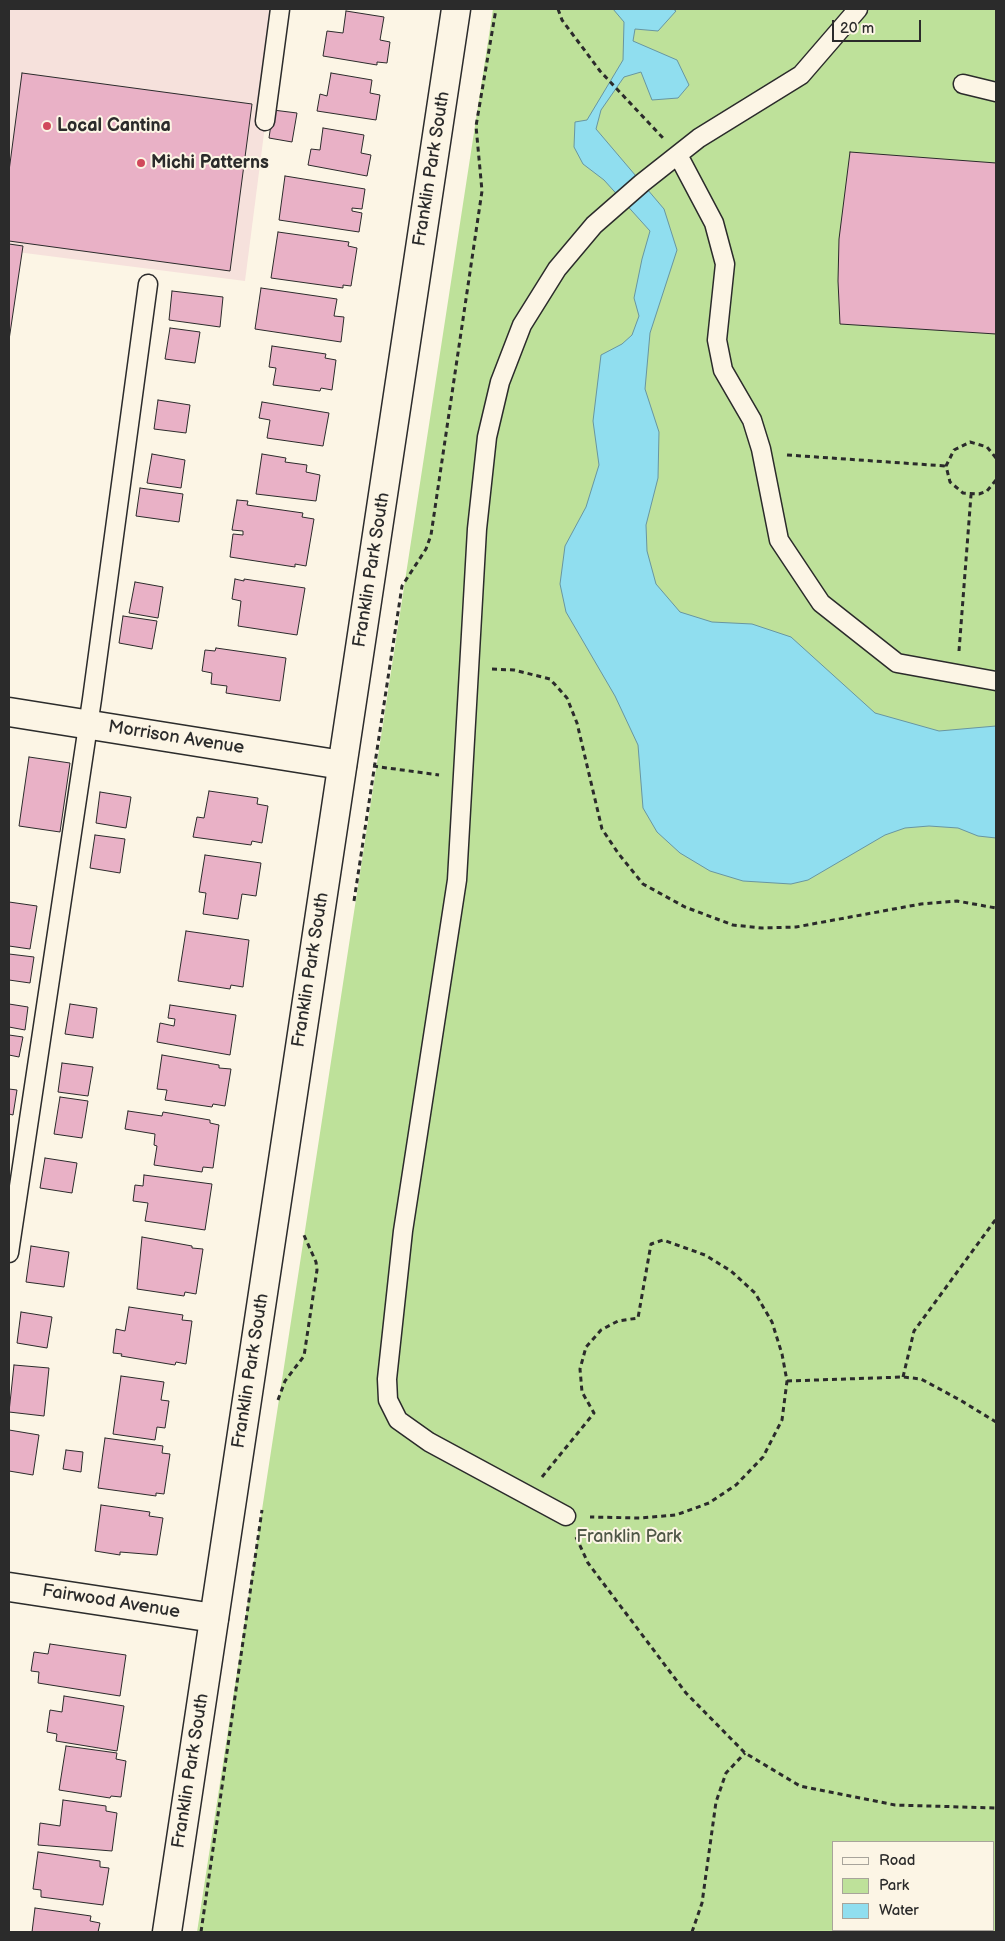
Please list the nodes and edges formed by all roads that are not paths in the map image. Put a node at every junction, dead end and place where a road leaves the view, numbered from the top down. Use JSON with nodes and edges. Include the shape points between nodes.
{"nodes":[{"id":1,"x":280,"y":9,"type":"edge"},
{"id":2,"x":456,"y":9,"type":"edge"},
{"id":3,"x":858,"y":9,"type":"edge"},
{"id":4,"x":963,"y":84,"type":"dead end"},
{"id":5,"x":996,"y":92,"type":"edge"},
{"id":6,"x":265,"y":121,"type":"dead end"},
{"id":7,"x":678,"y":155,"type":"junction"},
{"id":8,"x":148,"y":284,"type":"dead end"},
{"id":9,"x":996,"y":681,"type":"edge"},
{"id":10,"x":9,"y":712,"type":"edge"},
{"id":11,"x":88,"y":724,"type":"junction"},
{"id":12,"x":342,"y":765,"type":"junction"},
{"id":13,"x":9,"y":1253,"type":"edge"},
{"id":14,"x":566,"y":1516,"type":"road end"},
{"id":15,"x":9,"y":1587,"type":"edge"},
{"id":16,"x":214,"y":1618,"type":"junction"},
{"id":17,"x":167,"y":1932,"type":"edge"}],
"edges":[{"from":1,"to":6,"type":"lane"},
{"from":2,"to":12,"type":"street","name":"Franklin Park South"},
{"from":3,"to":7,"type":"lane","via":[[801,75],[699,138]]},
{"from":4,"to":5,"type":"lane"},
{"from":7,"to":9,"type":"lane","via":[[714,223],[725,264],[717,340],[723,370],[752,420],[779,540],[821,603],[897,662]]},
{"from":7,"to":14,"type":"lane","via":[[594,225],[557,268],[522,325],[500,382],[487,437],[477,529],[456,880],[404,1231],[387,1379],[388,1400],[398,1420],[429,1442]]},
{"from":8,"to":11,"type":"lane"},
{"from":10,"to":11,"type":"street","name":"Morrison Avenue"},
{"from":11,"to":12,"type":"street","name":"Morrison Avenue"},
{"from":11,"to":13,"type":"lane"},
{"from":12,"to":16,"type":"street","name":"Franklin Park South"},
{"from":15,"to":16,"type":"street","name":"Fairwood Avenue"},
{"from":16,"to":17,"type":"street","name":"Franklin Park South"}]}
